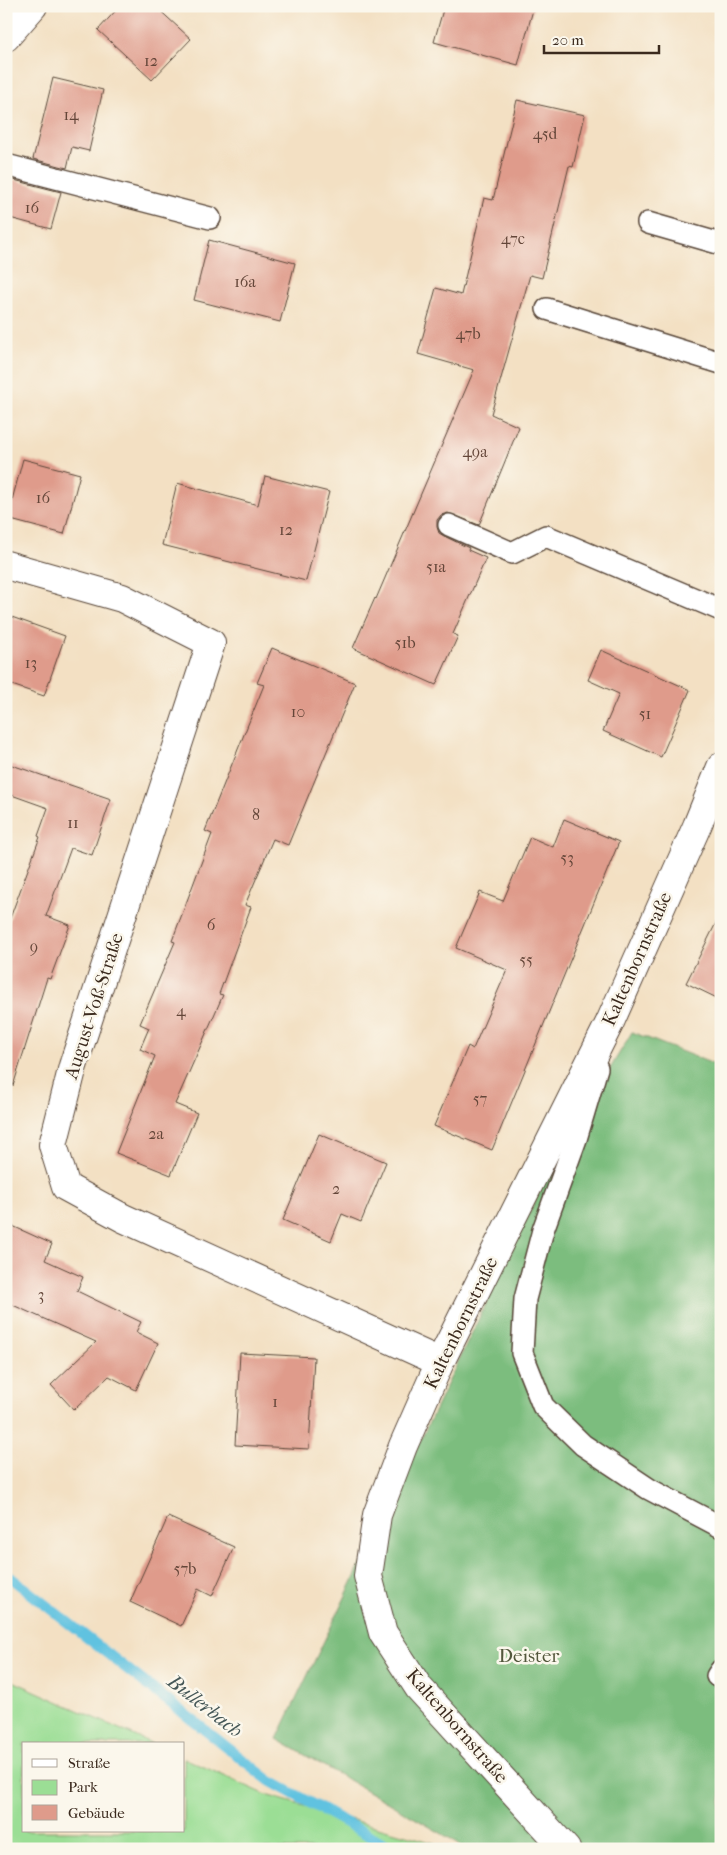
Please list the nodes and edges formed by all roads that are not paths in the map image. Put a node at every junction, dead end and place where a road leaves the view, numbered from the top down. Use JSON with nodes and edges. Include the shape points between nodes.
{"nodes":[{"id":1,"x":33,"y":6,"type":"edge"},
{"id":2,"x":6,"y":37,"type":"edge"},
{"id":3,"x":6,"y":165,"type":"edge"},
{"id":4,"x":210,"y":218,"type":"dead end"},
{"id":5,"x":648,"y":223,"type":"dead end"},
{"id":6,"x":721,"y":244,"type":"edge"},
{"id":7,"x":547,"y":309,"type":"dead end"},
{"id":8,"x":721,"y":363,"type":"edge"},
{"id":9,"x":449,"y":526,"type":"dead end"},
{"id":10,"x":6,"y":565,"type":"edge"},
{"id":11,"x":721,"y":610,"type":"edge"},
{"id":12,"x":721,"y":767,"type":"edge"},
{"id":13,"x":610,"y":1022,"type":"junction"},
{"id":14,"x":440,"y":1362,"type":"junction"},
{"id":15,"x":721,"y":1527,"type":"edge"},
{"id":16,"x":566,"y":1849,"type":"edge"}],
"edges":[{"from":1,"to":2,"type":"street"},
{"from":3,"to":4,"type":"lane"},
{"from":5,"to":6,"type":"lane"},
{"from":7,"to":8,"type":"lane"},
{"from":9,"to":11,"type":"lane","via":[[512,553],[546,536]]},
{"from":10,"to":14,"type":"street","name":"August-Voß-Straße","via":[[122,598],[211,643],[74,1066],[53,1145],[66,1187],[123,1218]]},
{"from":12,"to":13,"type":"street","name":"Kaltenbornstraße"},
{"from":13,"to":14,"type":"street","name":"Kaltenbornstraße"},
{"from":13,"to":15,"type":"lane","via":[[576,1138],[542,1230],[524,1299],[522,1353],[543,1406],[583,1445],[649,1489]]},
{"from":14,"to":16,"type":"street","name":"Kaltenbornstraße","via":[[377,1515],[368,1576],[383,1633],[419,1688]]}]}
